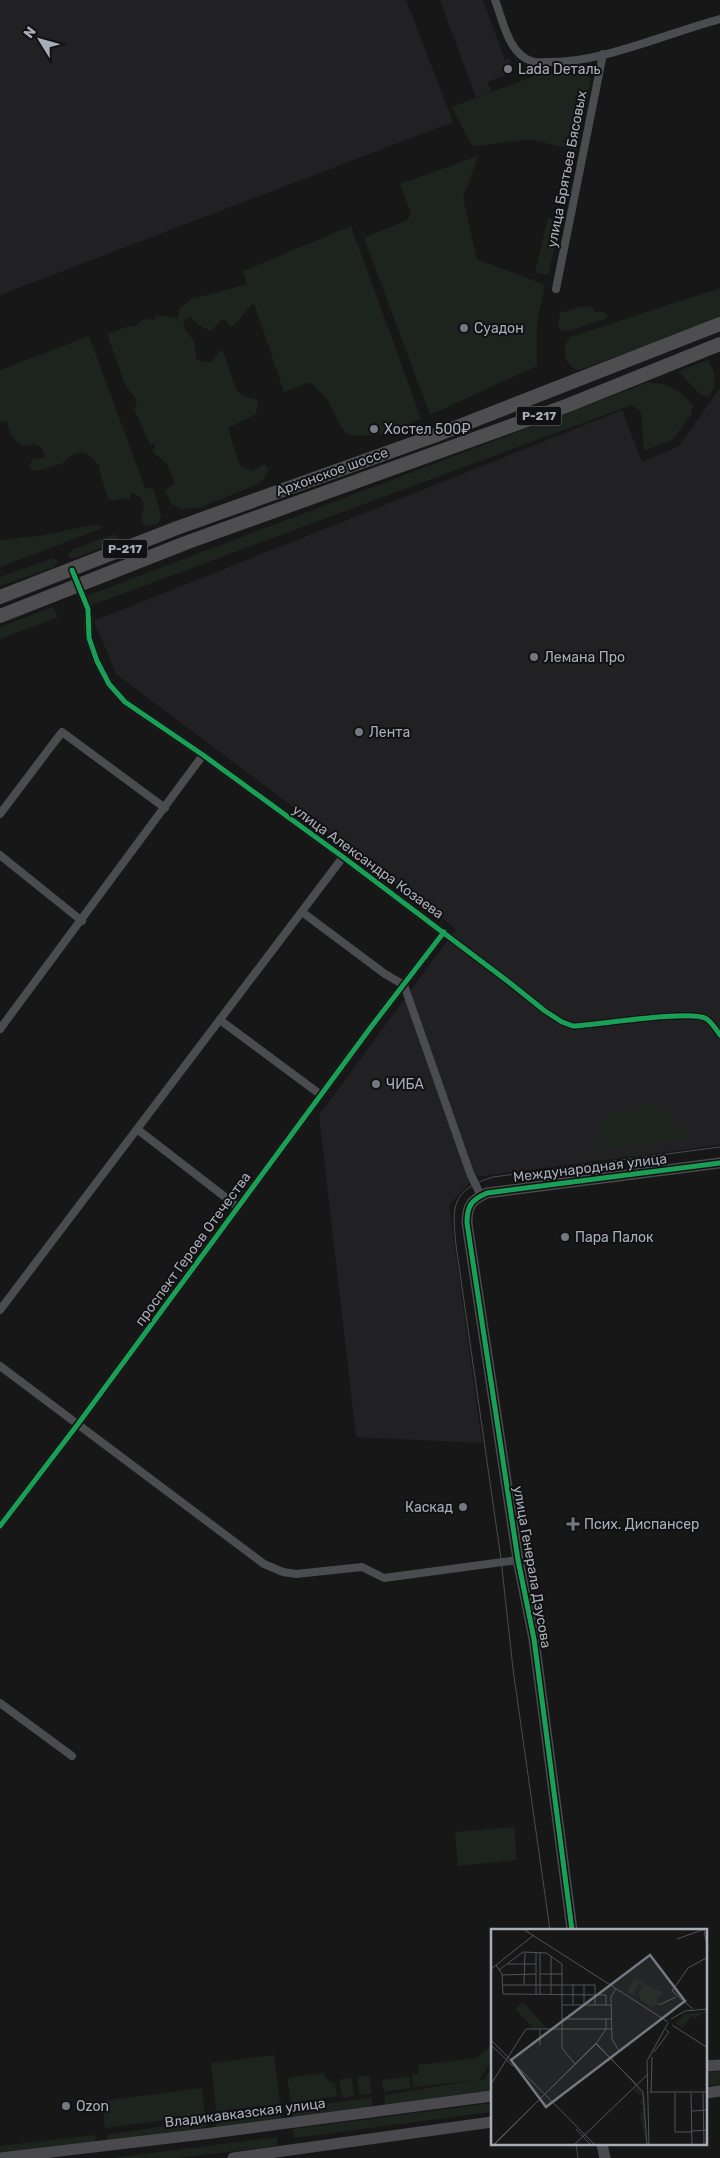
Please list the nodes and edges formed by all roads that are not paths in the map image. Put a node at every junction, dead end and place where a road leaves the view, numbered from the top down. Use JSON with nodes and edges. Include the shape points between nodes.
{"nodes":[{"id":1,"x":495,"y":0,"type":"edge"},
{"id":2,"x":720,"y":19,"type":"edge"},
{"id":3,"x":603,"y":54,"type":"junction"},
{"id":4,"x":556,"y":289,"type":"dead end"},
{"id":5,"x":720,"y":324,"type":"edge"},
{"id":6,"x":720,"y":344,"type":"edge"},
{"id":7,"x":72,"y":570,"type":"junction"},
{"id":8,"x":78,"y":586,"type":"junction"},
{"id":9,"x":0,"y":597,"type":"edge"},
{"id":10,"x":0,"y":616,"type":"edge"},
{"id":11,"x":203,"y":755,"type":"junction"},
{"id":12,"x":165,"y":808,"type":"junction"},
{"id":13,"x":0,"y":814,"type":"edge"},
{"id":14,"x":0,"y":855,"type":"edge"},
{"id":15,"x":343,"y":857,"type":"junction"},
{"id":16,"x":302,"y":912,"type":"junction"},
{"id":17,"x":82,"y":921,"type":"junction"},
{"id":18,"x":444,"y":932,"type":"junction"},
{"id":19,"x":404,"y":985,"type":"junction"},
{"id":20,"x":220,"y":1020,"type":"junction"},
{"id":21,"x":1,"y":1027,"type":"edge"},
{"id":22,"x":720,"y":1035,"type":"edge"},
{"id":23,"x":321,"y":1094,"type":"junction"},
{"id":24,"x":137,"y":1129,"type":"junction"},
{"id":25,"x":720,"y":1163,"type":"edge"},
{"id":26,"x":481,"y":1196,"type":"junction"},
{"id":27,"x":238,"y":1207,"type":"junction"},
{"id":28,"x":468,"y":1207,"type":"joint"},
{"id":29,"x":0,"y":1310,"type":"edge"},
{"id":30,"x":0,"y":1366,"type":"edge"},
{"id":31,"x":78,"y":1424,"type":"junction"},
{"id":32,"x":0,"y":1526,"type":"edge"},
{"id":33,"x":518,"y":1560,"type":"junction"},
{"id":34,"x":0,"y":1703,"type":"edge"},
{"id":35,"x":72,"y":1756,"type":"dead end"},
{"id":36,"x":572,"y":1929,"type":"edge"},
{"id":37,"x":491,"y":2096,"type":"edge"},
{"id":38,"x":491,"y":2122,"type":"edge"},
{"id":39,"x":0,"y":2158,"type":"edge"},
{"id":40,"x":233,"y":2158,"type":"edge"}],
"edges":[{"from":1,"to":3,"type":"street","via":[[511,43],[531,61],[557,62]]},
{"from":2,"to":3,"type":"street"},
{"from":3,"to":4,"type":"street","name":"улица Брятьев Бясовых"},
{"from":5,"to":7,"type":"highway","name":"Архонское шоссе","number":"Р-217","via":[[443,432],[177,528]]},
{"from":6,"to":8,"type":"highway","name":"Архонское шоссе","number":"Р-217","via":[[566,406],[188,542]]},
{"from":7,"to":8,"type":"street","name":"улица Александра Козаева"},
{"from":7,"to":9,"type":"highway","name":"Архонское шоссе","number":"Р-217"},
{"from":8,"to":10,"type":"highway","name":"Архонское шоссе","number":"Р-217"},
{"from":8,"to":11,"type":"street","name":"улица Александра Козаева","via":[[88,609],[89,638],[96,661],[109,684],[125,702]]},
{"from":11,"to":12,"type":"street"},
{"from":11,"to":15,"type":"street","name":"улица Александра Козаева"},
{"from":12,"to":13,"type":"street","via":[[62,732]]},
{"from":12,"to":17,"type":"street"},
{"from":14,"to":17,"type":"street"},
{"from":15,"to":16,"type":"street"},
{"from":15,"to":18,"type":"street","name":"улица Александра Козаева"},
{"from":16,"to":19,"type":"street"},
{"from":16,"to":20,"type":"street"},
{"from":17,"to":21,"type":"street"},
{"from":18,"to":19,"type":"street","name":"проспект Героев Отечества"},
{"from":18,"to":22,"type":"street","name":"улица Александра Козаева","via":[[562,1022],[573,1026],[680,1015],[704,1017]]},
{"from":19,"to":23,"type":"street","name":"проспект Героев Отечества"},
{"from":19,"to":26,"type":"street","via":[[470,1174]]},
{"from":20,"to":23,"type":"street"},
{"from":20,"to":24,"type":"street"},
{"from":23,"to":27,"type":"street","name":"проспект Героев Отечества"},
{"from":24,"to":27,"type":"street"},
{"from":24,"to":29,"type":"street"},
{"from":25,"to":26,"type":"street","name":"Международная улица"},
{"from":26,"to":28,"type":"street","name":"Международная улица"},
{"from":27,"to":31,"type":"street","name":"проспект Героев Отечества"},
{"from":28,"to":33,"type":"street","name":"улица Генерала Дзусова","via":[[467,1223]]},
{"from":30,"to":31,"type":"street"},
{"from":31,"to":32,"type":"street","name":"проспект Героев Отечества"},
{"from":31,"to":33,"type":"street","via":[[264,1564],[284,1572],[296,1574],[362,1567],[384,1578]]},
{"from":33,"to":36,"type":"street","name":"улица Генерала Дзусова","via":[[534,1639]]},
{"from":34,"to":35,"type":"street"},
{"from":37,"to":39,"type":"street","name":"Владикавказская улица"},
{"from":38,"to":40,"type":"street"}]}
